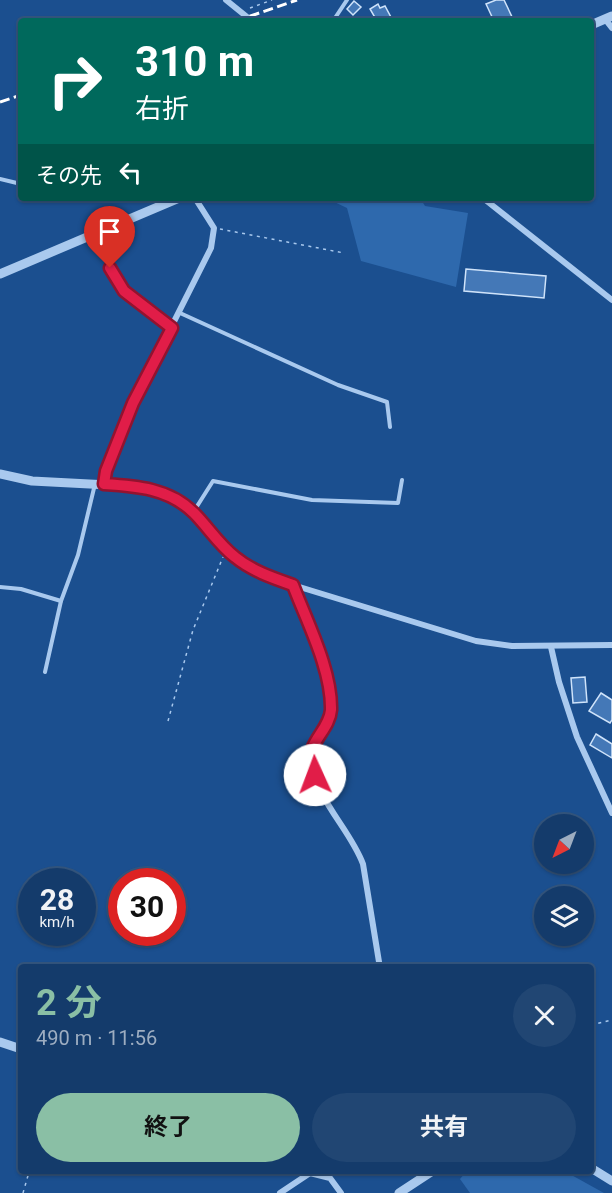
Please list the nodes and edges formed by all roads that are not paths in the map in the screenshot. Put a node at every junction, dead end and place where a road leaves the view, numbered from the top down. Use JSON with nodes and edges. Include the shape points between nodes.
{"nodes":[{"id":1,"x":226,"y":0,"type":"edge"},
{"id":2,"x":347,"y":0,"type":"edge"},
{"id":3,"x":248,"y":18,"type":"edge"},
{"id":4,"x":335,"y":18,"type":"edge"},
{"id":5,"x":608,"y":18,"type":"edge"},
{"id":6,"x":594,"y":24,"type":"edge"},
{"id":7,"x":612,"y":28,"type":"edge"},
{"id":8,"x":0,"y":179,"type":"edge"},
{"id":9,"x":18,"y":183,"type":"edge"},
{"id":10,"x":172,"y":201,"type":"edge"},
{"id":11,"x":197,"y":201,"type":"edge"},
{"id":12,"x":487,"y":201,"type":"edge"},
{"id":13,"x":97,"y":232,"type":"junction"},
{"id":14,"x":0,"y":274,"type":"edge"},
{"id":15,"x":612,"y":300,"type":"edge"},
{"id":16,"x":180,"y":313,"type":"junction"},
{"id":17,"x":172,"y":328,"type":"junction"},
{"id":18,"x":390,"y":428,"type":"dead end"},
{"id":19,"x":0,"y":474,"type":"edge"},
{"id":20,"x":402,"y":480,"type":"dead end"},
{"id":21,"x":99,"y":484,"type":"junction"},
{"id":22,"x":193,"y":512,"type":"junction"},
{"id":23,"x":293,"y":585,"type":"junction"},
{"id":24,"x":0,"y":587,"type":"edge"},
{"id":25,"x":61,"y":601,"type":"junction"},
{"id":26,"x":612,"y":645,"type":"edge"},
{"id":27,"x":550,"y":647,"type":"junction"},
{"id":28,"x":45,"y":672,"type":"dead end"},
{"id":29,"x":612,"y":813,"type":"edge"},
{"id":30,"x":379,"y":964,"type":"edge"},
{"id":31,"x":0,"y":1042,"type":"edge"},
{"id":32,"x":18,"y":1048,"type":"edge"},
{"id":33,"x":594,"y":1170,"type":"edge"},
{"id":34,"x":308,"y":1174,"type":"edge"},
{"id":35,"x":314,"y":1174,"type":"edge"},
{"id":36,"x":427,"y":1174,"type":"edge"},
{"id":37,"x":612,"y":1181,"type":"edge"},
{"id":38,"x":280,"y":1193,"type":"edge"},
{"id":39,"x":341,"y":1193,"type":"edge"},
{"id":40,"x":399,"y":1193,"type":"edge"}],
"edges":[{"from":1,"to":3,"type":"street"},
{"from":2,"to":4,"type":"lane"},
{"from":5,"to":6,"type":"street"},
{"from":5,"to":7,"type":"street"},
{"from":8,"to":9,"type":"lane"},
{"from":10,"to":13,"type":"street"},
{"from":11,"to":16,"type":"street","via":[[214,228],[211,248]]},
{"from":12,"to":15,"type":"street"},
{"from":13,"to":14,"type":"street"},
{"from":13,"to":17,"type":"lane","via":[[110,268],[124,291]]},
{"from":16,"to":17,"type":"street"},
{"from":16,"to":18,"type":"lane","via":[[338,385],[387,402]]},
{"from":17,"to":21,"type":"street","via":[[133,403]]},
{"from":19,"to":21,"type":"street","via":[[32,481]]},
{"from":20,"to":22,"type":"lane","via":[[398,503],[312,500],[213,481]]},
{"from":21,"to":22,"type":"street","via":[[147,487]]},
{"from":21,"to":25,"type":"lane"},
{"from":22,"to":23,"type":"street","via":[[234,557],[257,572]]},
{"from":23,"to":27,"type":"street","via":[[476,641]]},
{"from":23,"to":30,"type":"street","via":[[327,676],[331,711],[312,748],[315,775],[326,802],[363,864]]},
{"from":24,"to":25,"type":"lane"},
{"from":25,"to":28,"type":"lane"},
{"from":26,"to":27,"type":"street"},
{"from":27,"to":29,"type":"street","via":[[577,737]]},
{"from":31,"to":32,"type":"street"},
{"from":33,"to":37,"type":"street"},
{"from":34,"to":38,"type":"street"},
{"from":35,"to":39,"type":"street","via":[[330,1178]]},
{"from":36,"to":40,"type":"street"}]}
